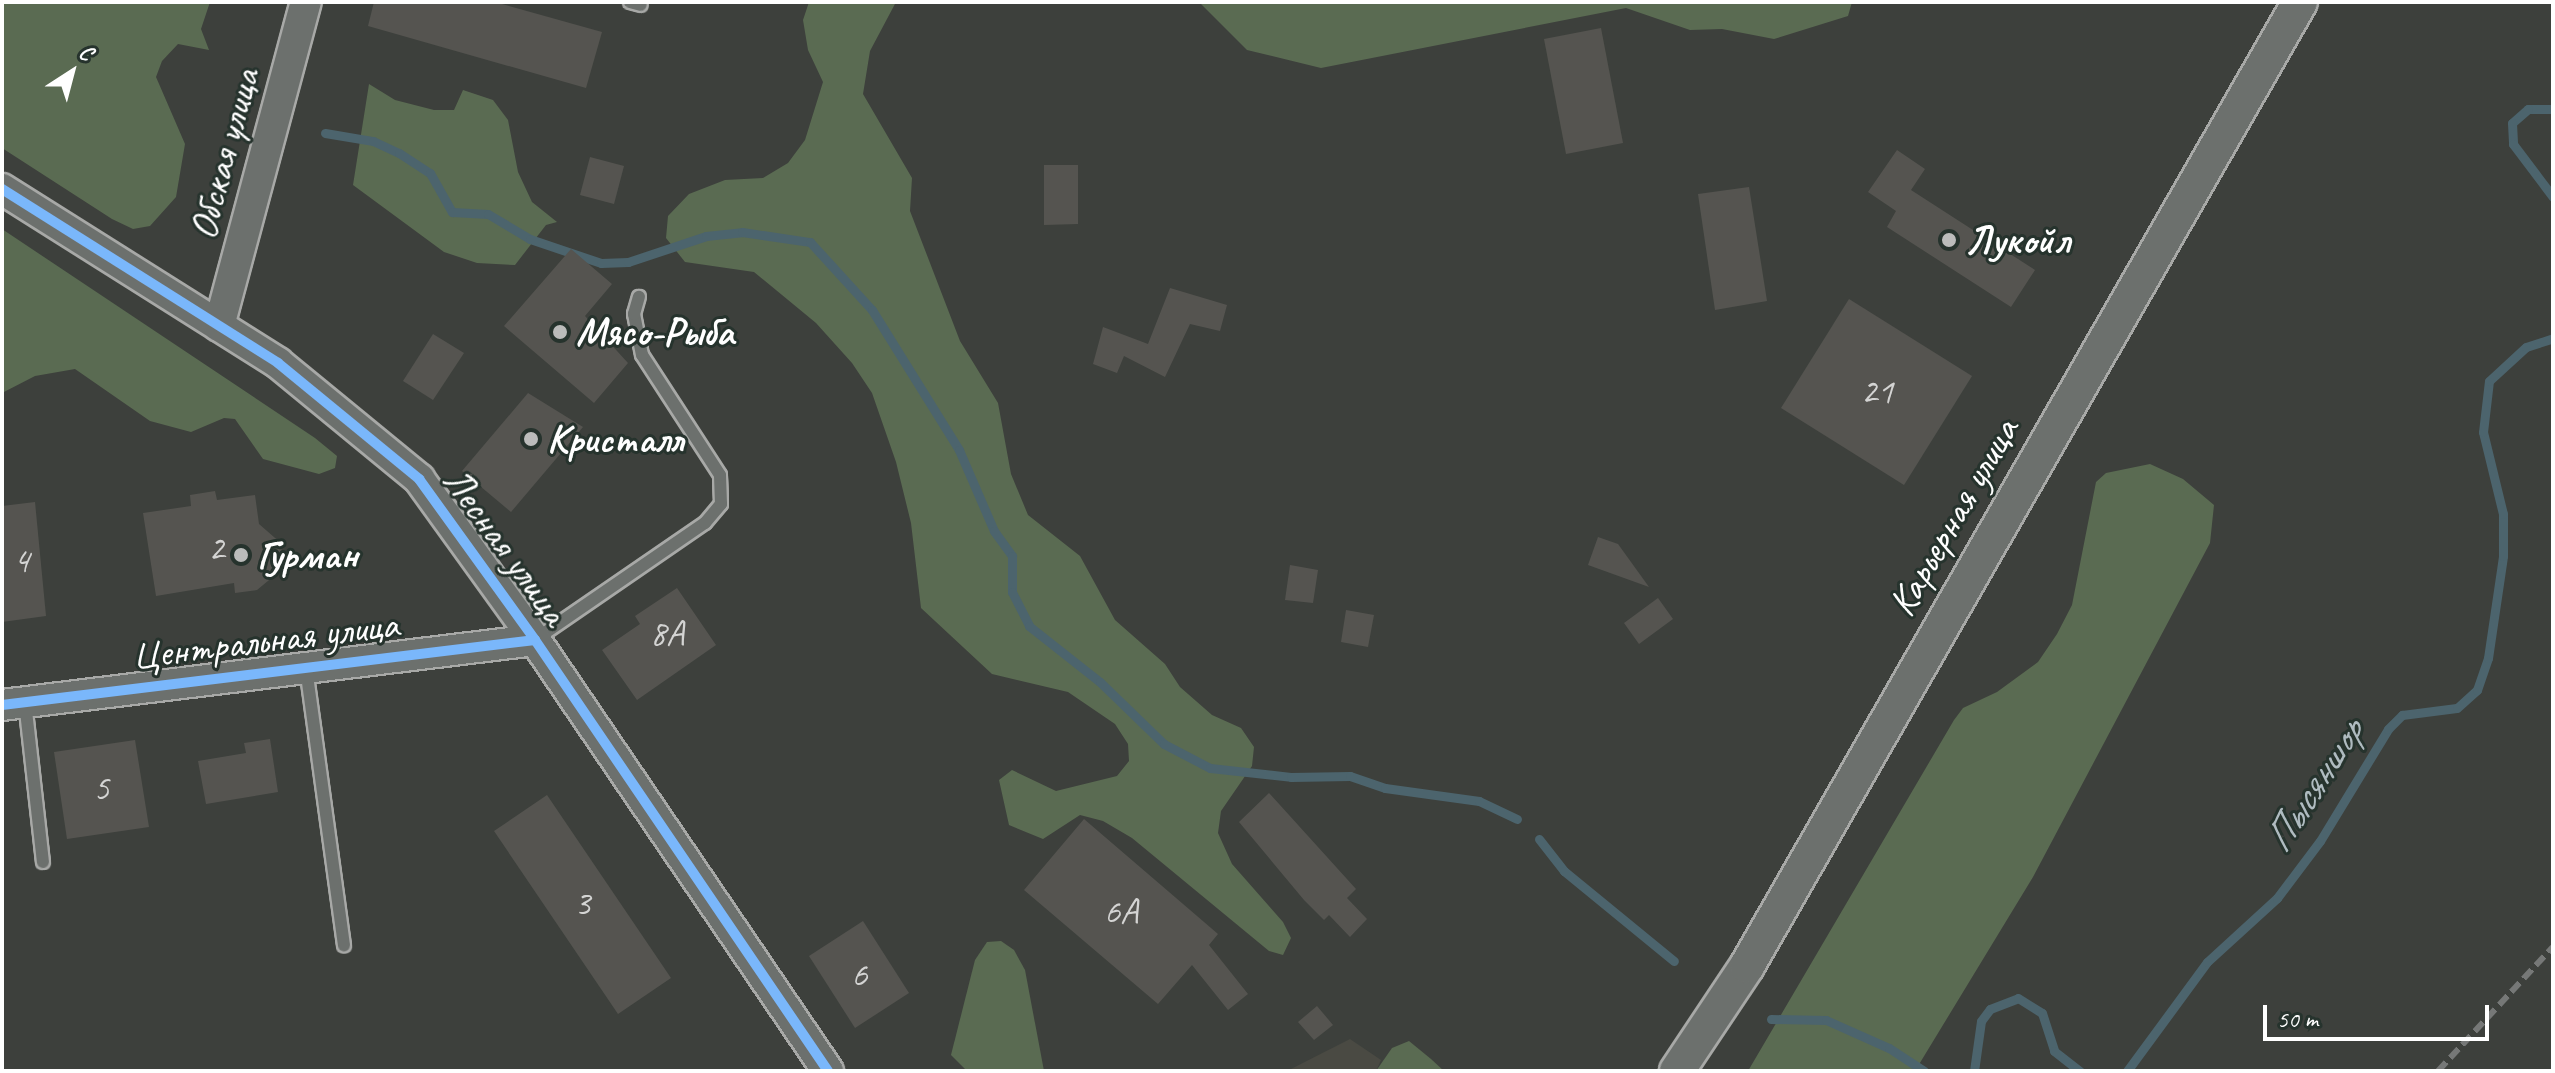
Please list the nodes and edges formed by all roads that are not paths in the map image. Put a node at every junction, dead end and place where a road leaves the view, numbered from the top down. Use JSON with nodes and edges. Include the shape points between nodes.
{"nodes":[{"id":1,"x":306,"y":2,"type":"edge"},
{"id":2,"x":2300,"y":2,"type":"edge"},
{"id":3,"x":2,"y":189,"type":"edge"},
{"id":4,"x":639,"y":297,"type":"dead end"},
{"id":5,"x":219,"y":326,"type":"junction"},
{"id":6,"x":535,"y":640,"type":"junction"},
{"id":7,"x":306,"y":668,"type":"junction"},
{"id":8,"x":14,"y":704,"type":"edge"},
{"id":9,"x":43,"y":862,"type":"dead end"},
{"id":10,"x":344,"y":945,"type":"dead end"},
{"id":11,"x":828,"y":1071,"type":"edge"},
{"id":12,"x":1677,"y":1071,"type":"edge"}],
"edges":[{"from":1,"to":5,"type":"street","name":"Обская улица"},
{"from":2,"to":12,"type":"main road","name":"Карьерная улица","via":[[1747,966]]},
{"from":3,"to":5,"type":"street","name":"Лесная улица"},
{"from":4,"to":6,"type":"lane","via":[[634,314],[642,355],[720,475],[721,504],[705,523]]},
{"from":5,"to":6,"type":"street","name":"Лесная улица","via":[[325,398],[419,479]]},
{"from":6,"to":7,"type":"street","name":"Центральная улица"},
{"from":6,"to":11,"type":"street","name":"Лесная улица"},
{"from":7,"to":8,"type":"street","name":"Центральная улица"},
{"from":7,"to":10,"type":"lane"},
{"from":8,"to":9,"type":"lane"}]}
